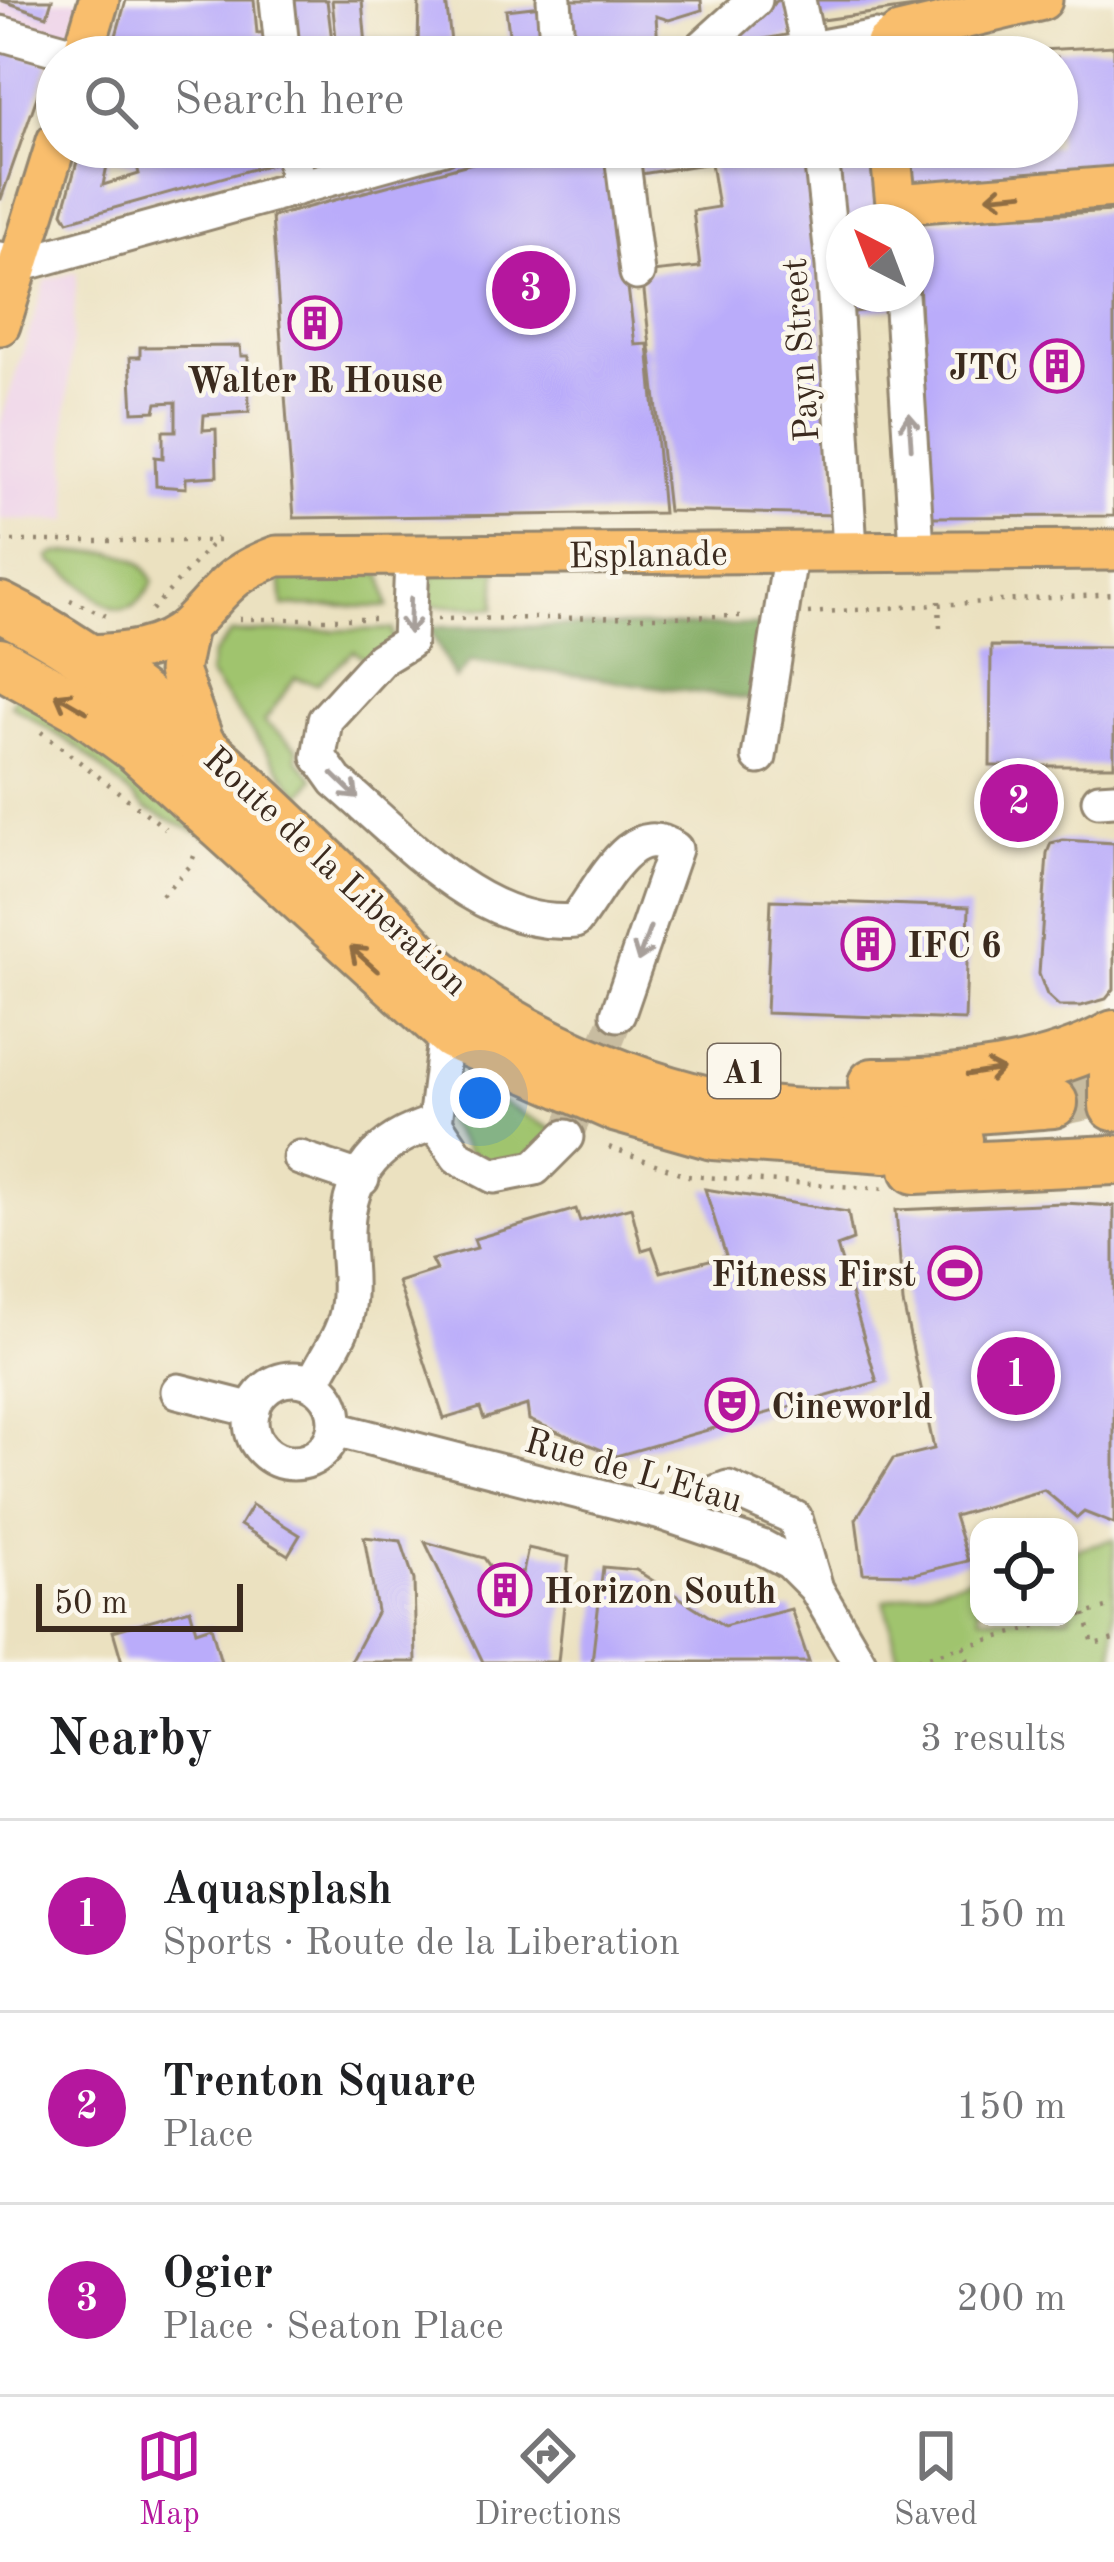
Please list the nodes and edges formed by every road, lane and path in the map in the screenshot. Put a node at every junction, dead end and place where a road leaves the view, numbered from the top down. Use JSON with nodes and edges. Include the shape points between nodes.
{"nodes":[{"id":1,"x":99,"y":0,"type":"edge"},
{"id":2,"x":277,"y":0,"type":"edge"},
{"id":3,"x":554,"y":0,"type":"edge"},
{"id":4,"x":755,"y":0,"type":"edge"},
{"id":5,"x":798,"y":0,"type":"edge"},
{"id":6,"x":1042,"y":0,"type":"edge"},
{"id":7,"x":0,"y":33,"type":"edge"},
{"id":8,"x":88,"y":36,"type":"edge"},
{"id":9,"x":281,"y":36,"type":"edge"},
{"id":10,"x":557,"y":36,"type":"edge"},
{"id":11,"x":711,"y":36,"type":"edge"},
{"id":12,"x":806,"y":36,"type":"edge"},
{"id":13,"x":897,"y":36,"type":"edge"},
{"id":14,"x":36,"y":44,"type":"edge"},
{"id":15,"x":47,"y":168,"type":"edge"},
{"id":16,"x":295,"y":168,"type":"edge"},
{"id":17,"x":369,"y":168,"type":"edge"},
{"id":18,"x":624,"y":168,"type":"edge"},
{"id":19,"x":822,"y":168,"type":"edge"},
{"id":20,"x":892,"y":168,"type":"edge"},
{"id":21,"x":1114,"y":187,"type":"edge"},
{"id":22,"x":297,"y":188,"type":"junction"},
{"id":23,"x":895,"y":204,"type":"edge"},
{"id":24,"x":934,"y":208,"type":"edge"},
{"id":25,"x":10,"y":262,"type":"edge"},
{"id":26,"x":637,"y":272,"type":"dead end"},
{"id":27,"x":902,"y":312,"type":"edge"},
{"id":28,"x":0,"y":325,"type":"edge"},
{"id":29,"x":217,"y":538,"type":"junction"},
{"id":30,"x":0,"y":541,"type":"edge"},
{"id":31,"x":917,"y":548,"type":"junction"},
{"id":32,"x":850,"y":549,"type":"junction"},
{"id":33,"x":790,"y":550,"type":"junction"},
{"id":34,"x":1114,"y":550,"type":"edge"},
{"id":35,"x":278,"y":556,"type":"junction"},
{"id":36,"x":412,"y":557,"type":"junction"},
{"id":37,"x":53,"y":592,"type":"dead end"},
{"id":38,"x":1114,"y":594,"type":"edge"},
{"id":39,"x":939,"y":602,"type":"junction"},
{"id":40,"x":0,"y":607,"type":"edge"},
{"id":41,"x":176,"y":610,"type":"junction"},
{"id":42,"x":803,"y":614,"type":"dead end"},
{"id":43,"x":757,"y":616,"type":"dead end"},
{"id":44,"x":410,"y":619,"type":"junction"},
{"id":45,"x":940,"y":629,"type":"dead end"},
{"id":46,"x":101,"y":637,"type":"junction"},
{"id":47,"x":0,"y":663,"type":"edge"},
{"id":48,"x":206,"y":748,"type":"junction"},
{"id":49,"x":759,"y":757,"type":"dead end"},
{"id":50,"x":199,"y":846,"type":"dead end"},
{"id":51,"x":162,"y":895,"type":"dead end"},
{"id":52,"x":395,"y":930,"type":"junction"},
{"id":53,"x":618,"y":1014,"type":"tunnel mouth"},
{"id":54,"x":449,"y":1033,"type":"junction"},
{"id":55,"x":1114,"y":1035,"type":"edge"},
{"id":56,"x":1114,"y":1058,"type":"edge"},
{"id":57,"x":1114,"y":1106,"type":"edge"},
{"id":58,"x":436,"y":1123,"type":"junction"},
{"id":59,"x":566,"y":1137,"type":"tunnel mouth"},
{"id":60,"x":300,"y":1158,"type":"dead end"},
{"id":61,"x":1114,"y":1160,"type":"edge"},
{"id":62,"x":362,"y":1179,"type":"junction"},
{"id":63,"x":313,"y":1383,"type":"junction"},
{"id":64,"x":178,"y":1391,"type":"dead end"},
{"id":65,"x":253,"y":1410,"type":"junction"},
{"id":66,"x":335,"y":1429,"type":"junction"},
{"id":67,"x":1114,"y":1606,"type":"edge"},
{"id":68,"x":1084,"y":1614,"type":"junction"},
{"id":69,"x":1114,"y":1639,"type":"edge"},
{"id":70,"x":964,"y":1646,"type":"junction"},
{"id":71,"x":859,"y":1662,"type":"edge"},
{"id":72,"x":906,"y":1662,"type":"edge"},
{"id":73,"x":968,"y":1662,"type":"edge"}],
"edges":[{"from":1,"to":8,"type":"main road"},
{"from":2,"to":9,"type":"street"},
{"from":3,"to":10,"type":"street"},
{"from":4,"to":11,"type":"street"},
{"from":5,"to":12,"type":"street"},
{"from":6,"to":13,"type":"main road"},
{"from":7,"to":14,"type":"street"},
{"from":15,"to":25,"type":"main road"},
{"from":16,"to":22,"type":"street"},
{"from":17,"to":22,"type":"street"},
{"from":18,"to":26,"type":"street"},
{"from":19,"to":32,"type":"street","name":"Payn Street"},
{"from":20,"to":23,"type":"main road"},
{"from":21,"to":24,"type":"main road","one_way":true},
{"from":22,"to":25,"type":"street"},
{"from":25,"to":28,"type":"main road"},
{"from":31,"to":27,"type":"street","one_way":true},
{"from":29,"to":30,"type":"path"},
{"from":29,"to":35,"type":"path"},
{"from":29,"to":41,"type":"path"},
{"from":31,"to":32,"type":"main road","name":"Esplanade"},
{"from":31,"to":34,"type":"main road","name":"Esplanade"},
{"from":32,"to":33,"type":"main road","name":"Esplanade"},
{"from":33,"to":36,"type":"main road","name":"Esplanade"},
{"from":33,"to":49,"type":"street"},
{"from":35,"to":36,"type":"main road","name":"Esplanade"},
{"from":35,"to":41,"type":"main road","name":"Esplanade"},
{"from":36,"to":44,"type":"street","one_way":true},
{"from":37,"to":46,"type":"path"},
{"from":38,"to":39,"type":"path"},
{"from":39,"to":42,"type":"path"},
{"from":39,"to":45,"type":"path"},
{"from":40,"to":46,"type":"highway","name":"Route de la Liberation","number":"A1"},
{"from":41,"to":44,"type":"path","name":"Esplanade","via":[[233,619]]},
{"from":41,"to":46,"type":"main road","name":"Esplanade","via":[[146,648]]},
{"from":41,"to":48,"type":"main road","via":[[178,671]]},
{"from":43,"to":44,"type":"path","name":"Esplanade"},
{"from":44,"to":53,"type":"street","one_way":true,"via":[[409,642],[381,659],[325,720],[319,757],[336,781],[476,897],[543,924],[575,921],[641,840],[661,838],[675,849]]},
{"from":46,"to":48,"type":"highway","name":"Route de la Liberation","number":"A1"},
{"from":54,"to":47,"type":"highway","name":"Route de la Liberation","number":"A1","one_way":true,"via":[[136,748]]},
{"from":48,"to":52,"type":"highway","name":"Route de la Liberation","number":"A1"},
{"from":50,"to":51,"type":"path"},
{"from":52,"to":54,"type":"highway","name":"Route de la Liberation","number":"A1","via":[[430,967],[503,1018],[576,1056],[670,1089],[785,1113],[1056,1116],[886,1148],[713,1136],[618,1108]]},
{"from":52,"to":55,"type":"highway","number":"A1","one_way":true,"via":[[566,1017],[669,1058],[801,1082],[909,1083],[1074,1058]]},
{"from":54,"to":58,"type":"street"},
{"from":54,"to":61,"type":"highway","number":"A1","via":[[482,1071],[540,1100],[701,1158],[928,1169]]},
{"from":56,"to":57,"type":"highway"},
{"from":58,"to":59,"type":"street","via":[[458,1157],[494,1177],[535,1168]]},
{"from":58,"to":62,"type":"street","via":[[394,1135]]},
{"from":60,"to":62,"type":"street"},
{"from":62,"to":63,"type":"street","via":[[349,1214],[345,1322]]},
{"from":63,"to":65,"type":"street","via":[[276,1382]]},
{"from":63,"to":66,"type":"street","via":[[332,1402]]},
{"from":64,"to":65,"type":"street"},
{"from":65,"to":66,"type":"street","via":[[261,1448],[284,1461],[321,1452]]},
{"from":66,"to":71,"type":"street","name":"Rue de L'Etau","via":[[662,1513],[762,1547],[815,1587]]},
{"from":67,"to":68,"type":"path"},
{"from":68,"to":69,"type":"path","via":[[1093,1644]]},
{"from":68,"to":70,"type":"path"},
{"from":70,"to":72,"type":"path"},
{"from":70,"to":73,"type":"path"}]}
